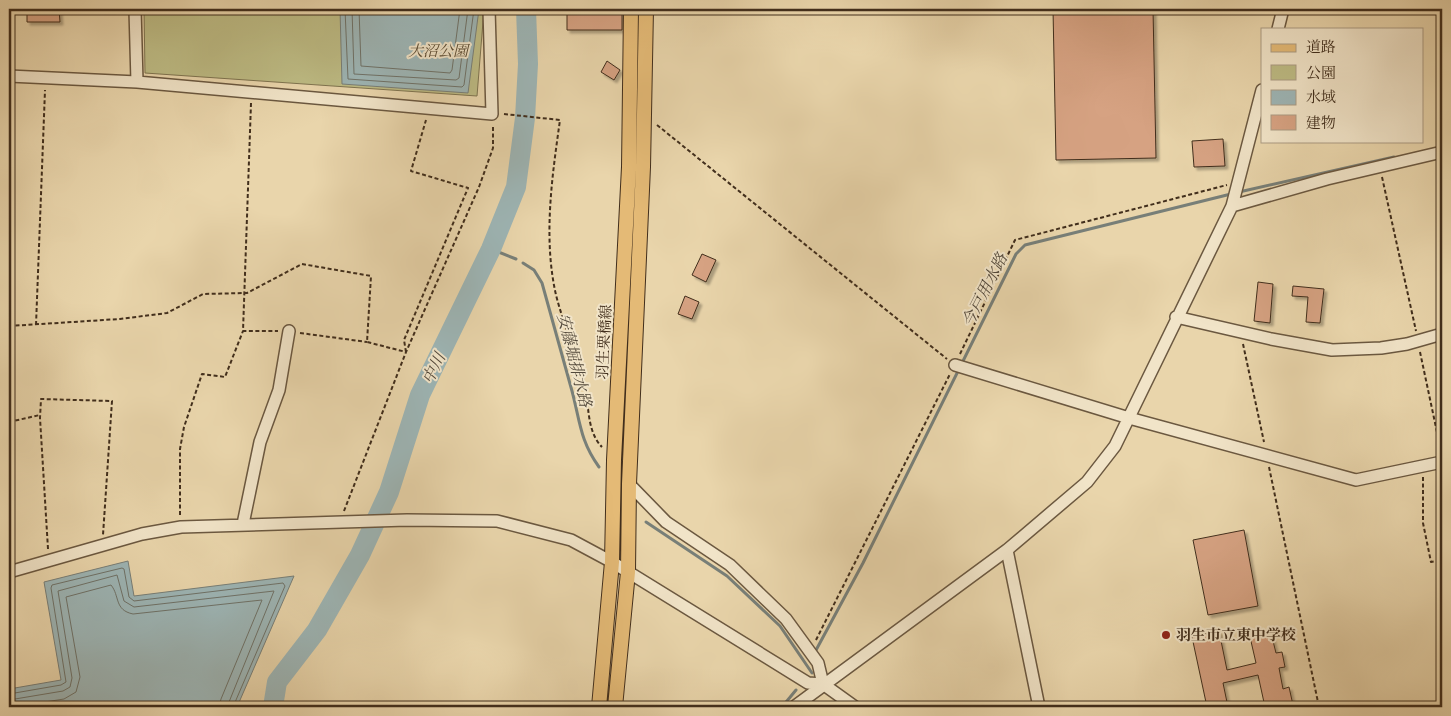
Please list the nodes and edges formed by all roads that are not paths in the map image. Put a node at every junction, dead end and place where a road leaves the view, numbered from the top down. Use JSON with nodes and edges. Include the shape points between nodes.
{"nodes":[{"id":1,"x":135,"y":9,"type":"edge"},
{"id":2,"x":489,"y":9,"type":"edge"},
{"id":3,"x":631,"y":9,"type":"edge"},
{"id":4,"x":646,"y":9,"type":"edge"},
{"id":5,"x":1283,"y":9,"type":"edge"},
{"id":6,"x":1278,"y":28,"type":"edge"},
{"id":7,"x":9,"y":76,"type":"edge"},
{"id":8,"x":137,"y":82,"type":"junction"},
{"id":9,"x":1261,"y":94,"type":"edge"},
{"id":10,"x":1442,"y":152,"type":"edge"},
{"id":11,"x":1232,"y":206,"type":"junction"},
{"id":12,"x":1176,"y":317,"type":"junction"},
{"id":13,"x":289,"y":331,"type":"road end"},
{"id":14,"x":1442,"y":334,"type":"edge"},
{"id":15,"x":955,"y":365,"type":"road end"},
{"id":16,"x":1129,"y":418,"type":"junction"},
{"id":17,"x":1442,"y":462,"type":"edge"},
{"id":18,"x":629,"y":484,"type":"junction"},
{"id":19,"x":242,"y":524,"type":"junction"},
{"id":20,"x":1008,"y":550,"type":"junction"},
{"id":21,"x":612,"y":562,"type":"junction"},
{"id":22,"x":9,"y":572,"type":"edge"},
{"id":23,"x":628,"y":572,"type":"junction"},
{"id":24,"x":823,"y":684,"type":"junction"},
{"id":25,"x":600,"y":707,"type":"edge"},
{"id":26,"x":615,"y":707,"type":"edge"},
{"id":27,"x":794,"y":707,"type":"edge"},
{"id":28,"x":855,"y":707,"type":"edge"},
{"id":29,"x":1039,"y":707,"type":"edge"}],
"edges":[{"from":1,"to":8,"type":"street"},
{"from":2,"to":8,"type":"street","via":[[492,114]]},
{"from":3,"to":21,"type":"main road","name":"羽生栗橋線","via":[[629,168]]},
{"from":4,"to":18,"type":"main road","name":"羽生栗橋線"},
{"from":5,"to":6,"type":"street"},
{"from":7,"to":8,"type":"street"},
{"from":9,"to":11,"type":"street"},
{"from":10,"to":11,"type":"street"},
{"from":11,"to":12,"type":"street"},
{"from":12,"to":14,"type":"street","via":[[1332,350],[1382,348]]},
{"from":12,"to":16,"type":"street"},
{"from":13,"to":19,"type":"street","via":[[279,390],[260,442]]},
{"from":15,"to":16,"type":"street"},
{"from":16,"to":17,"type":"street","via":[[1356,480]]},
{"from":16,"to":20,"type":"street","via":[[1115,446],[1087,482]]},
{"from":18,"to":23,"type":"main road","name":"羽生栗橋線"},
{"from":18,"to":24,"type":"street","via":[[666,522],[730,565],[786,619],[818,663]]},
{"from":19,"to":21,"type":"street","via":[[497,521],[571,540]]},
{"from":19,"to":22,"type":"street","via":[[181,527],[142,534]]},
{"from":20,"to":24,"type":"street"},
{"from":20,"to":29,"type":"street"},
{"from":21,"to":23,"type":"street"},
{"from":21,"to":25,"type":"main road","name":"羽生栗橋線"},
{"from":23,"to":24,"type":"street","via":[[808,682]]},
{"from":23,"to":26,"type":"main road","name":"羽生栗橋線"},
{"from":24,"to":27,"type":"street"},
{"from":24,"to":28,"type":"street"}]}
